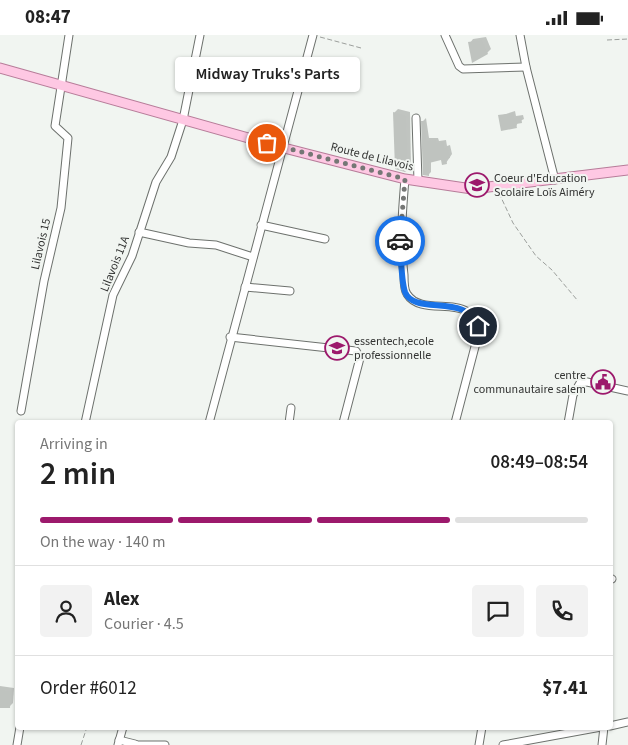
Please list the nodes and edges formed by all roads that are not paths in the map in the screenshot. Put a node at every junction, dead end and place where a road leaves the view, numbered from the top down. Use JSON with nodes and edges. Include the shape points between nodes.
{"nodes":[{"id":1,"x":70,"y":35,"type":"edge"},
{"id":2,"x":200,"y":35,"type":"edge"},
{"id":3,"x":314,"y":35,"type":"edge"},
{"id":4,"x":445,"y":35,"type":"edge"},
{"id":5,"x":520,"y":35,"type":"edge"},
{"id":6,"x":526,"y":67,"type":"junction"},
{"id":7,"x":0,"y":68,"type":"edge"},
{"id":8,"x":63,"y":85,"type":"junction"},
{"id":9,"x":416,"y":118,"type":"dead end"},
{"id":10,"x":183,"y":120,"type":"junction"},
{"id":11,"x":284,"y":148,"type":"junction"},
{"id":12,"x":628,"y":170,"type":"edge"},
{"id":13,"x":405,"y":179,"type":"junction"},
{"id":14,"x":555,"y":180,"type":"junction"},
{"id":15,"x":418,"y":181,"type":"junction"},
{"id":16,"x":262,"y":225,"type":"junction"},
{"id":17,"x":139,"y":232,"type":"junction"},
{"id":18,"x":325,"y":239,"type":"dead end"},
{"id":19,"x":253,"y":257,"type":"junction"},
{"id":20,"x":245,"y":287,"type":"junction"},
{"id":21,"x":290,"y":291,"type":"dead end"},
{"id":22,"x":230,"y":337,"type":"junction"},
{"id":23,"x":628,"y":391,"type":"edge"},
{"id":24,"x":291,"y":408,"type":"dead end"},
{"id":25,"x":21,"y":411,"type":"dead end"},
{"id":26,"x":86,"y":420,"type":"edge"},
{"id":27,"x":210,"y":420,"type":"edge"},
{"id":28,"x":289,"y":420,"type":"edge"},
{"id":29,"x":344,"y":420,"type":"edge"},
{"id":30,"x":456,"y":420,"type":"edge"},
{"id":31,"x":569,"y":420,"type":"edge"},
{"id":32,"x":628,"y":722,"type":"edge"},
{"id":33,"x":613,"y":725,"type":"edge"},
{"id":34,"x":20,"y":730,"type":"edge"},
{"id":35,"x":122,"y":730,"type":"edge"},
{"id":36,"x":482,"y":730,"type":"edge"},
{"id":37,"x":588,"y":730,"type":"edge"},
{"id":38,"x":602,"y":730,"type":"edge"},
{"id":39,"x":560,"y":736,"type":"junction"},
{"id":40,"x":118,"y":743,"type":"edge"},
{"id":41,"x":515,"y":744,"type":"edge"},
{"id":42,"x":17,"y":745,"type":"edge"},
{"id":43,"x":134,"y":745,"type":"edge"},
{"id":44,"x":165,"y":745,"type":"edge"},
{"id":45,"x":479,"y":745,"type":"edge"},
{"id":46,"x":503,"y":745,"type":"edge"},
{"id":47,"x":558,"y":745,"type":"edge"},
{"id":48,"x":602,"y":745,"type":"edge"}],
"edges":[{"from":1,"to":8,"type":"street"},
{"from":2,"to":10,"type":"street","name":"Lilavois 11A"},
{"from":3,"to":11,"type":"street"},
{"from":4,"to":6,"type":"street","via":[[463,69]]},
{"from":5,"to":6,"type":"street"},
{"from":6,"to":14,"type":"street"},
{"from":7,"to":8,"type":"main road","name":"Route de Lilavois"},
{"from":8,"to":10,"type":"main road","name":"Route de Lilavois"},
{"from":8,"to":25,"type":"street","name":"Lilavois 15","via":[[55,126],[68,139],[60,207]]},
{"from":9,"to":15,"type":"street"},
{"from":10,"to":11,"type":"main road","name":"Route de Lilavois"},
{"from":10,"to":17,"type":"street","name":"Lilavois 11A","via":[[172,157],[156,182]]},
{"from":11,"to":13,"type":"main road","name":"Route de Lilavois"},
{"from":11,"to":16,"type":"street"},
{"from":12,"to":14,"type":"main road","name":"Route de Lilavois"},
{"from":13,"to":15,"type":"main road","name":"Route de Lilavois"},
{"from":13,"to":30,"type":"street","via":[[400,241],[405,293],[412,300],[465,310],[475,318],[478,326]]},
{"from":14,"to":15,"type":"main road","name":"Route de Lilavois","via":[[472,189]]},
{"from":16,"to":18,"type":"street"},
{"from":16,"to":19,"type":"street"},
{"from":17,"to":19,"type":"street","via":[[189,243],[216,245]]},
{"from":17,"to":26,"type":"street","name":"Lilavois 11A","via":[[132,256],[113,295]]},
{"from":19,"to":20,"type":"street"},
{"from":20,"to":21,"type":"street"},
{"from":20,"to":22,"type":"street"},
{"from":22,"to":27,"type":"street"},
{"from":22,"to":29,"type":"street","via":[[289,342],[359,354]]},
{"from":23,"to":31,"type":"street","via":[[580,383],[573,395]]},
{"from":24,"to":28,"type":"street"},
{"from":32,"to":33,"type":"street"},
{"from":34,"to":42,"type":"street"},
{"from":35,"to":40,"type":"street"},
{"from":36,"to":45,"type":"street"},
{"from":37,"to":39,"type":"street"},
{"from":38,"to":48,"type":"street"},
{"from":39,"to":41,"type":"street"},
{"from":39,"to":47,"type":"street"},
{"from":40,"to":43,"type":"street"},
{"from":41,"to":46,"type":"street"},
{"from":43,"to":44,"type":"street"}]}
